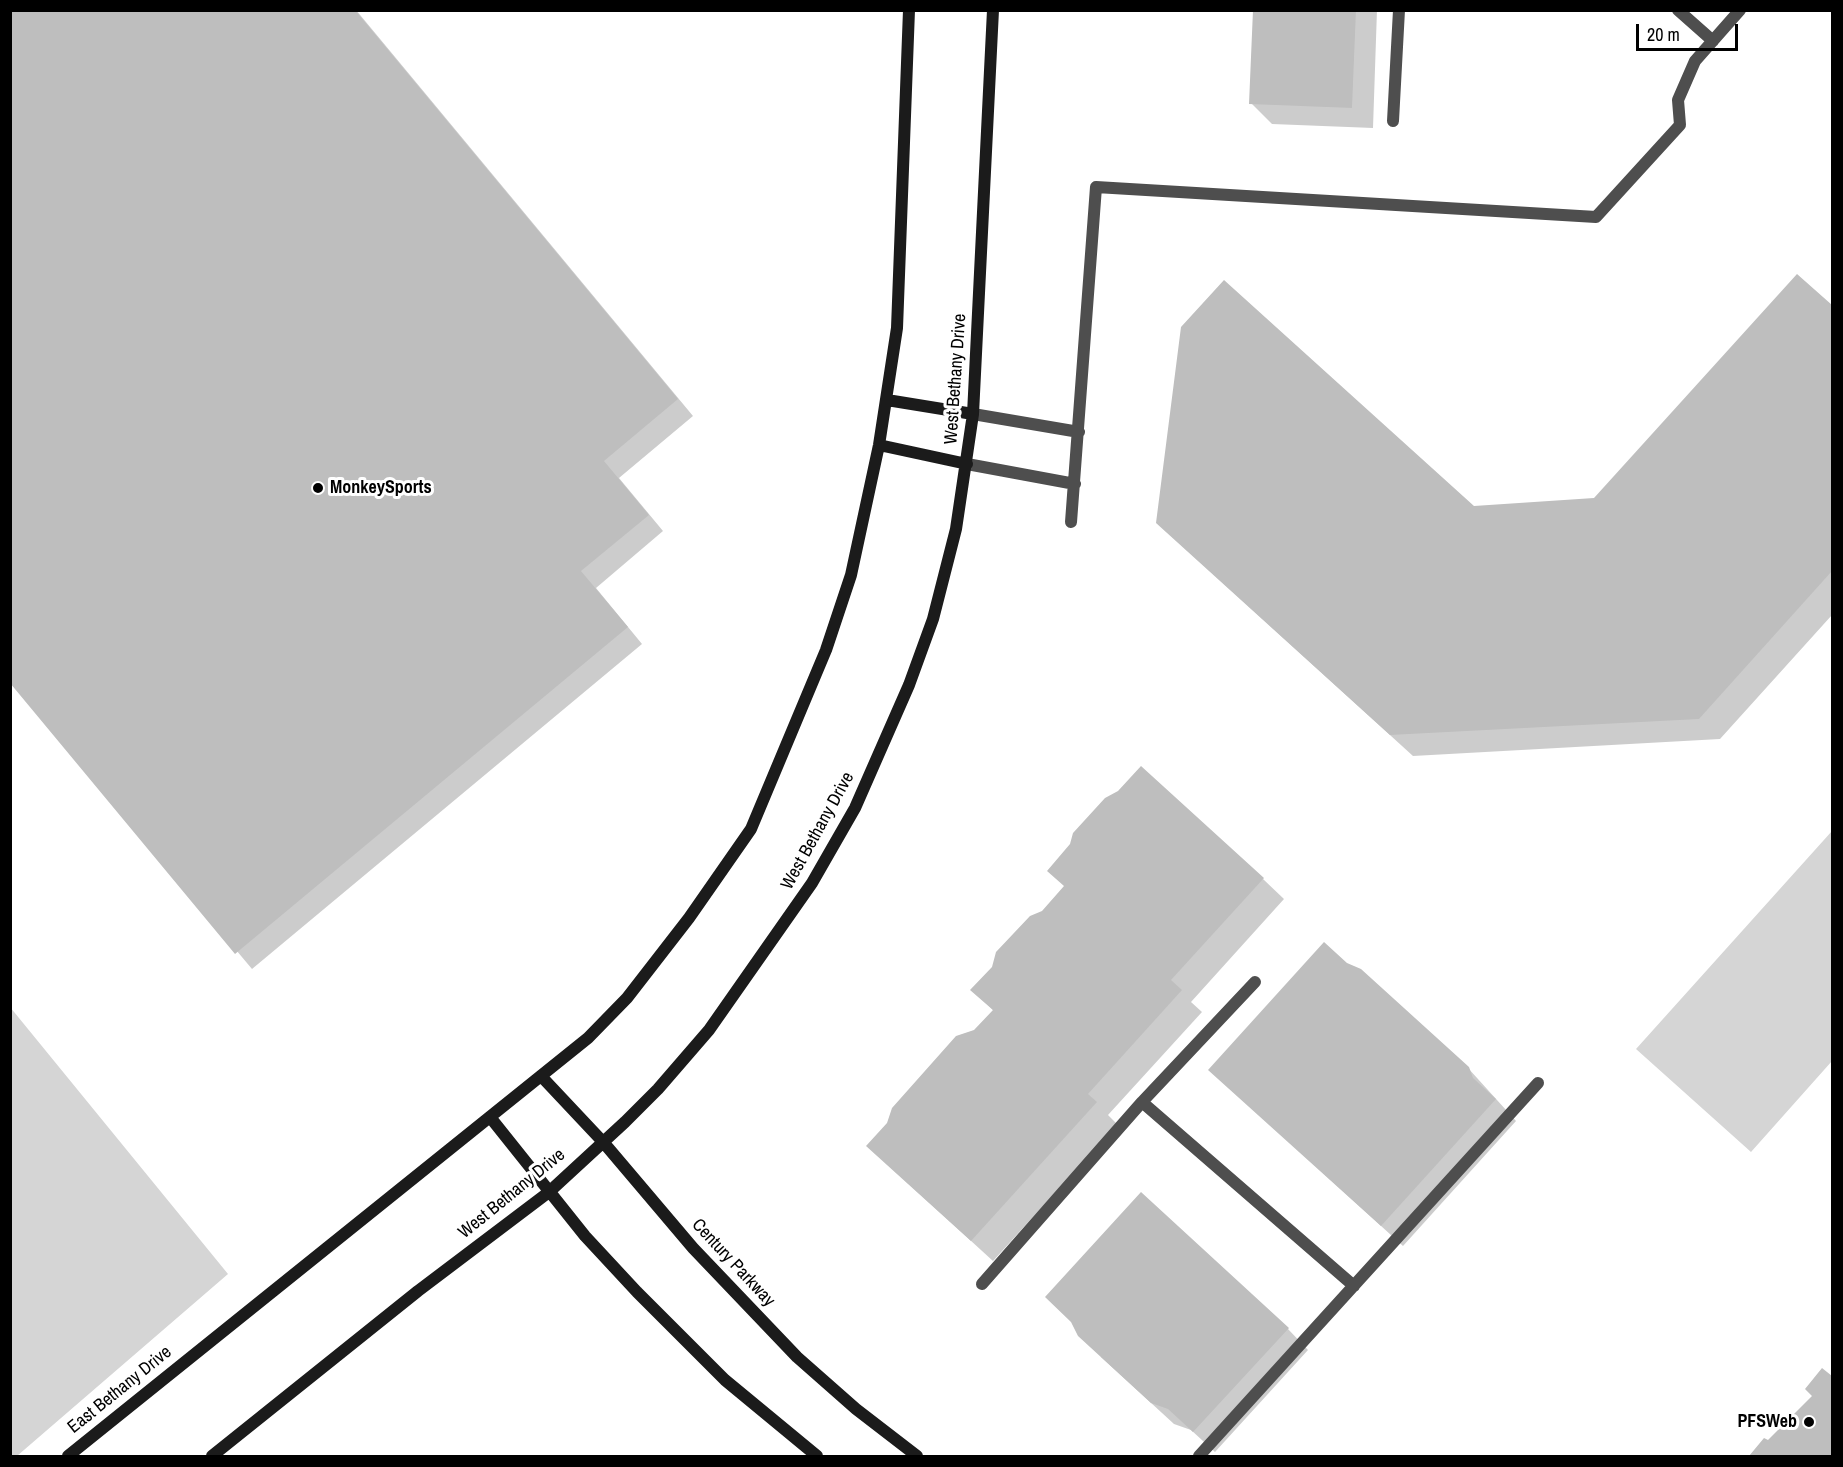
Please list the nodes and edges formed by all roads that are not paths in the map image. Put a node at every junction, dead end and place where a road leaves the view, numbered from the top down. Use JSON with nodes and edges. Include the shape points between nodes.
{"nodes":[{"id":1,"x":909,"y":10,"type":"edge"},
{"id":2,"x":993,"y":10,"type":"edge"},
{"id":3,"x":1399,"y":10,"type":"edge"},
{"id":4,"x":1678,"y":10,"type":"edge"},
{"id":5,"x":1740,"y":10,"type":"edge"},
{"id":6,"x":1713,"y":41,"type":"junction"},
{"id":7,"x":1393,"y":121,"type":"dead end"},
{"id":8,"x":887,"y":400,"type":"junction"},
{"id":9,"x":973,"y":414,"type":"junction"},
{"id":10,"x":1079,"y":432,"type":"junction"},
{"id":11,"x":879,"y":445,"type":"junction"},
{"id":12,"x":967,"y":464,"type":"junction"},
{"id":13,"x":1075,"y":484,"type":"junction"},
{"id":14,"x":1071,"y":522,"type":"dead end"},
{"id":15,"x":1255,"y":982,"type":"dead end"},
{"id":16,"x":541,"y":1076,"type":"junction"},
{"id":17,"x":1538,"y":1083,"type":"dead end"},
{"id":18,"x":1142,"y":1102,"type":"junction"},
{"id":19,"x":490,"y":1117,"type":"junction"},
{"id":20,"x":604,"y":1143,"type":"junction"},
{"id":21,"x":549,"y":1192,"type":"junction"},
{"id":22,"x":982,"y":1284,"type":"dead end"},
{"id":23,"x":1354,"y":1286,"type":"junction"},
{"id":24,"x":68,"y":1456,"type":"edge"},
{"id":25,"x":212,"y":1456,"type":"edge"},
{"id":26,"x":817,"y":1456,"type":"edge"},
{"id":27,"x":917,"y":1456,"type":"edge"},
{"id":28,"x":1199,"y":1456,"type":"edge"}],
"edges":[{"from":1,"to":8,"type":"main road","via":[[897,328]]},
{"from":2,"to":9,"type":"main road","name":"West Bethany Drive"},
{"from":3,"to":7,"type":"lane"},
{"from":4,"to":6,"type":"lane"},
{"from":5,"to":6,"type":"lane"},
{"from":6,"to":10,"type":"lane","via":[[1695,61],[1678,100],[1680,125],[1596,217],[1096,187]]},
{"from":8,"to":9,"type":"main road"},
{"from":8,"to":11,"type":"main road"},
{"from":9,"to":10,"type":"lane"},
{"from":9,"to":12,"type":"main road","name":"West Bethany Drive"},
{"from":10,"to":13,"type":"lane"},
{"from":11,"to":12,"type":"main road"},
{"from":11,"to":16,"type":"main road","via":[[851,575],[826,650],[751,829],[627,998],[588,1038]]},
{"from":12,"to":13,"type":"lane"},
{"from":12,"to":20,"type":"main road","name":"West Bethany Drive","via":[[956,529],[933,619],[855,808],[812,883],[709,1029],[658,1089]]},
{"from":13,"to":14,"type":"lane"},
{"from":15,"to":18,"type":"lane"},
{"from":16,"to":19,"type":"main road"},
{"from":16,"to":20,"type":"main road","name":"Century Parkway"},
{"from":17,"to":23,"type":"lane"},
{"from":18,"to":22,"type":"lane"},
{"from":18,"to":23,"type":"lane"},
{"from":19,"to":21,"type":"main road"},
{"from":19,"to":24,"type":"main road","name":"East Bethany Drive"},
{"from":20,"to":21,"type":"main road","name":"West Bethany Drive"},
{"from":20,"to":27,"type":"main road","name":"Century Parkway","via":[[693,1248],[797,1357]]},
{"from":21,"to":25,"type":"main road","name":"West Bethany Drive"},
{"from":21,"to":26,"type":"main road","via":[[637,1292],[725,1380]]},
{"from":23,"to":28,"type":"lane"}]}
